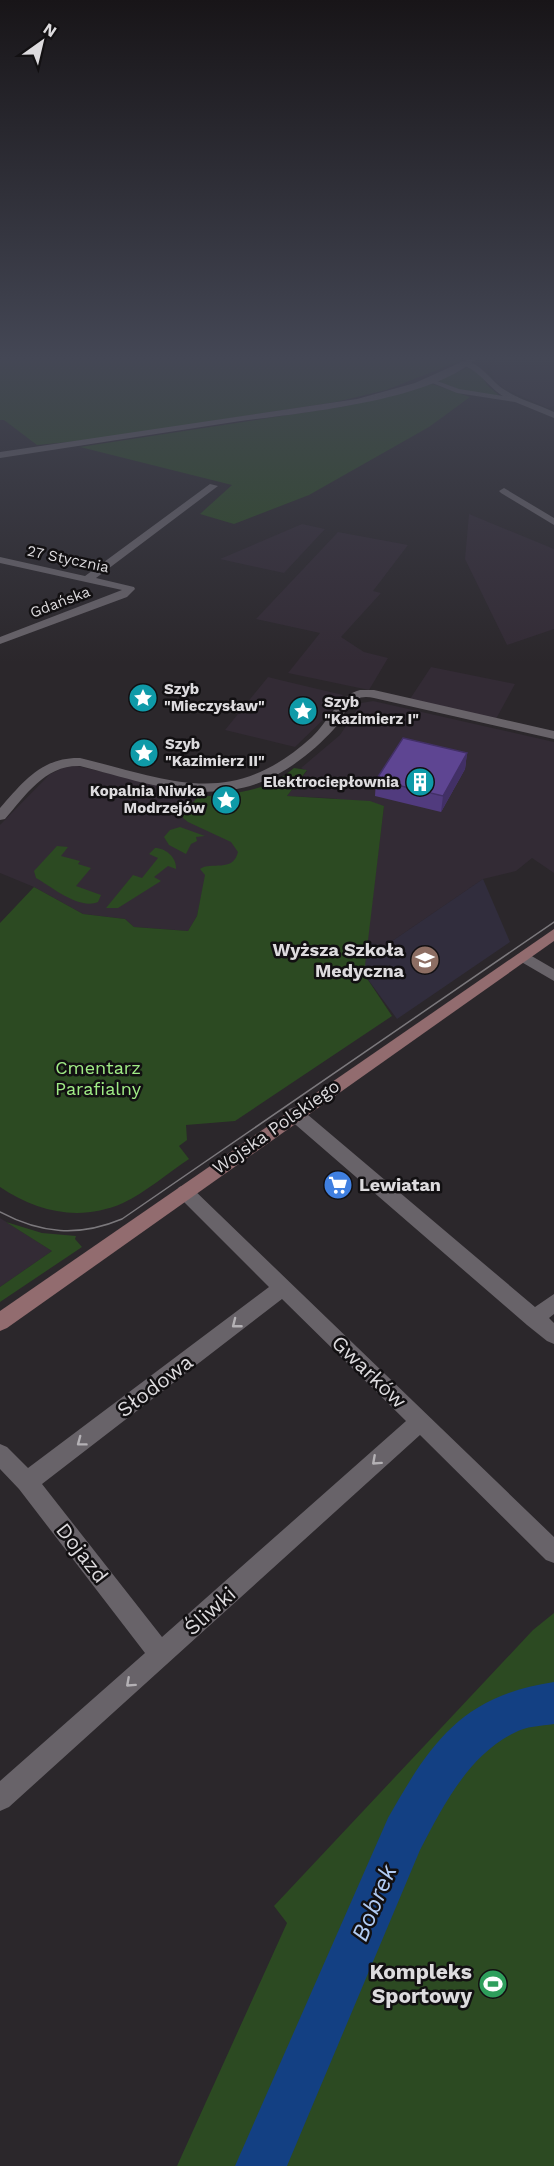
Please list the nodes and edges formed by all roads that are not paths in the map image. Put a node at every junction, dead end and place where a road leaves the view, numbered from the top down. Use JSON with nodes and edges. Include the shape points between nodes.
{"nodes":[{"id":1,"x":213,"y":486,"type":"dead end"},
{"id":2,"x":504,"y":491,"type":"dead end"},
{"id":3,"x":554,"y":522,"type":"edge"},
{"id":4,"x":0,"y":560,"type":"edge"},
{"id":5,"x":88,"y":579,"type":"junction"},
{"id":6,"x":130,"y":589,"type":"joint"},
{"id":7,"x":0,"y":641,"type":"edge"},
{"id":8,"x":554,"y":735,"type":"edge"},
{"id":9,"x":0,"y":816,"type":"edge"},
{"id":10,"x":554,"y":934,"type":"edge"},
{"id":11,"x":523,"y":956,"type":"junction"},
{"id":12,"x":554,"y":976,"type":"edge"},
{"id":13,"x":295,"y":1114,"type":"junction"},
{"id":14,"x":185,"y":1192,"type":"junction"},
{"id":15,"x":282,"y":1288,"type":"junction"},
{"id":16,"x":554,"y":1302,"type":"edge"},
{"id":17,"x":534,"y":1319,"type":"junction"},
{"id":18,"x":0,"y":1322,"type":"edge"},
{"id":19,"x":554,"y":1335,"type":"edge"},
{"id":20,"x":420,"y":1422,"type":"junction"},
{"id":21,"x":0,"y":1454,"type":"edge"},
{"id":22,"x":27,"y":1482,"type":"junction"},
{"id":23,"x":554,"y":1552,"type":"edge"},
{"id":24,"x":161,"y":1655,"type":"junction"},
{"id":25,"x":0,"y":1798,"type":"edge"}],
"edges":[{"from":1,"to":5,"type":"street"},
{"from":2,"to":3,"type":"street"},
{"from":4,"to":5,"type":"street","name":"27 Stycznia"},
{"from":5,"to":6,"type":"street","name":"27 Stycznia"},
{"from":6,"to":7,"type":"street","name":"Gdańska"},
{"from":8,"to":9,"type":"street","via":[[358,693],[321,734],[288,761],[249,783],[200,789],[73,761],[57,762]]},
{"from":10,"to":11,"type":"main road","name":"Wojska Polskiego"},
{"from":11,"to":12,"type":"street"},
{"from":11,"to":13,"type":"main road","name":"Wojska Polskiego"},
{"from":13,"to":14,"type":"main road","name":"Wojska Polskiego"},
{"from":13,"to":17,"type":"street"},
{"from":14,"to":15,"type":"street","name":"Gwarków"},
{"from":14,"to":18,"type":"main road","name":"Wojska Polskiego"},
{"from":15,"to":20,"type":"street","name":"Gwarków"},
{"from":15,"to":22,"type":"street","name":"Słodowa","one_way":true},
{"from":16,"to":17,"type":"street"},
{"from":17,"to":19,"type":"street"},
{"from":20,"to":23,"type":"street","name":"Gwarków"},
{"from":20,"to":24,"type":"street","name":"Śliwki","one_way":true},
{"from":21,"to":22,"type":"street","name":"Dojazd"},
{"from":22,"to":24,"type":"street","name":"Dojazd"},
{"from":24,"to":25,"type":"street","name":"Śliwki","one_way":true}]}
